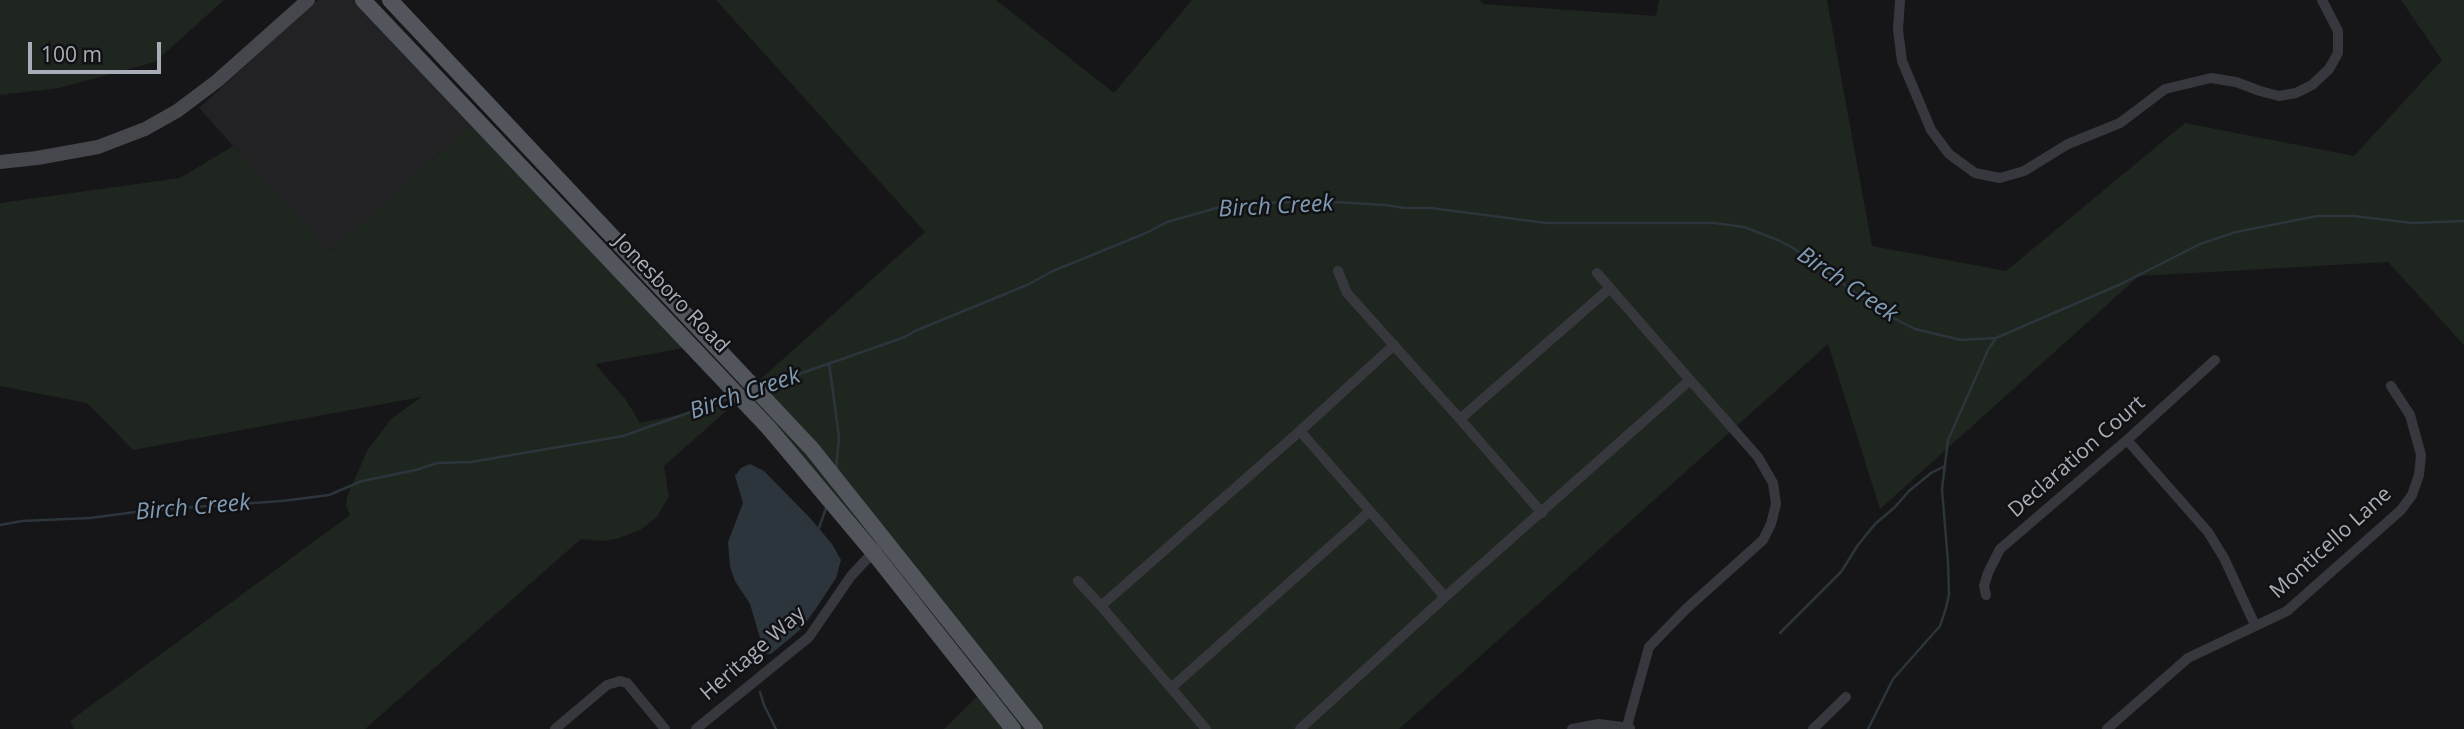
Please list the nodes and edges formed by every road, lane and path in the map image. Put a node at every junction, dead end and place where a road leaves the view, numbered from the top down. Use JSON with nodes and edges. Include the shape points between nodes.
{"nodes":[{"id":1,"x":308,"y":0,"type":"edge"},
{"id":2,"x":390,"y":0,"type":"edge"},
{"id":3,"x":1900,"y":0,"type":"edge"},
{"id":4,"x":2322,"y":0,"type":"edge"},
{"id":5,"x":361,"y":1,"type":"edge"},
{"id":6,"x":1,"y":161,"type":"edge"},
{"id":7,"x":1338,"y":271,"type":"dead end"},
{"id":8,"x":1597,"y":273,"type":"dead end"},
{"id":9,"x":1610,"y":288,"type":"junction"},
{"id":10,"x":1394,"y":345,"type":"junction"},
{"id":11,"x":2215,"y":360,"type":"dead end"},
{"id":12,"x":1690,"y":380,"type":"junction"},
{"id":13,"x":2391,"y":386,"type":"dead end"},
{"id":14,"x":1460,"y":419,"type":"junction"},
{"id":15,"x":1300,"y":431,"type":"junction"},
{"id":16,"x":2127,"y":440,"type":"junction"},
{"id":17,"x":1370,"y":511,"type":"junction"},
{"id":18,"x":1542,"y":513,"type":"junction"},
{"id":19,"x":885,"y":541,"type":"junction"},
{"id":20,"x":873,"y":552,"type":"junction"},
{"id":21,"x":1078,"y":581,"type":"dead end"},
{"id":22,"x":1986,"y":595,"type":"dead end"},
{"id":23,"x":1445,"y":597,"type":"junction"},
{"id":24,"x":1101,"y":606,"type":"junction"},
{"id":25,"x":2255,"y":625,"type":"junction"},
{"id":26,"x":1171,"y":688,"type":"junction"},
{"id":27,"x":1846,"y":697,"type":"dead end"},
{"id":28,"x":1630,"y":728,"type":"edge"},
{"id":29,"x":555,"y":729,"type":"edge"},
{"id":30,"x":665,"y":729,"type":"edge"},
{"id":31,"x":696,"y":729,"type":"edge"},
{"id":32,"x":1013,"y":729,"type":"edge"},
{"id":33,"x":1035,"y":729,"type":"edge"},
{"id":34,"x":1206,"y":729,"type":"edge"},
{"id":35,"x":1300,"y":729,"type":"edge"},
{"id":36,"x":1572,"y":729,"type":"edge"},
{"id":37,"x":1813,"y":729,"type":"edge"},
{"id":38,"x":2107,"y":729,"type":"edge"}],
"edges":[{"from":1,"to":6,"type":"street","via":[[217,81],[145,129],[98,147]]},
{"from":2,"to":19,"type":"main road","name":"Jonesboro Road","via":[[812,449]]},
{"from":3,"to":4,"type":"street","via":[[1902,61],[1931,130],[1948,154],[1975,173],[2000,178],[2024,171],[2068,144],[2120,123],[2165,89],[2210,78],[2279,96],[2312,85],[2338,53],[2338,32]]},
{"from":5,"to":20,"type":"main road","name":"Jonesboro Road","via":[[768,427]]},
{"from":7,"to":10,"type":"street","via":[[1347,293]]},
{"from":8,"to":9,"type":"street"},
{"from":9,"to":12,"type":"street"},
{"from":9,"to":14,"type":"street"},
{"from":10,"to":14,"type":"street"},
{"from":10,"to":15,"type":"street"},
{"from":11,"to":16,"type":"street","name":"Declaration Court"},
{"from":12,"to":18,"type":"street"},
{"from":12,"to":28,"type":"street","via":[[1758,457],[1773,483],[1776,503],[1763,540],[1649,647]]},
{"from":13,"to":25,"type":"street","name":"Monticello Lane","via":[[2418,438],[2419,475],[2412,495],[2318,586],[2287,611]]},
{"from":14,"to":18,"type":"street"},
{"from":15,"to":17,"type":"street"},
{"from":15,"to":24,"type":"street"},
{"from":16,"to":22,"type":"street","name":"Declaration Court","via":[[2000,549],[1984,586]]},
{"from":16,"to":25,"type":"street","via":[[2208,532]]},
{"from":17,"to":23,"type":"street"},
{"from":17,"to":26,"type":"street"},
{"from":18,"to":23,"type":"street"},
{"from":19,"to":20,"type":"street","name":"Heritage Way"},
{"from":19,"to":33,"type":"main road","name":"Jonesboro Road"},
{"from":20,"to":31,"type":"street","name":"Heritage Way","via":[[809,637]]},
{"from":20,"to":32,"type":"main road","name":"Jonesboro Road"},
{"from":21,"to":24,"type":"street"},
{"from":23,"to":35,"type":"street"},
{"from":24,"to":26,"type":"street"},
{"from":25,"to":38,"type":"street","name":"Monticello Lane","via":[[2188,658]]},
{"from":26,"to":34,"type":"street"},
{"from":27,"to":37,"type":"street"},
{"from":28,"to":36,"type":"street","via":[[1599,724]]},
{"from":29,"to":30,"type":"street","via":[[607,685],[620,681],[627,683]]}]}
